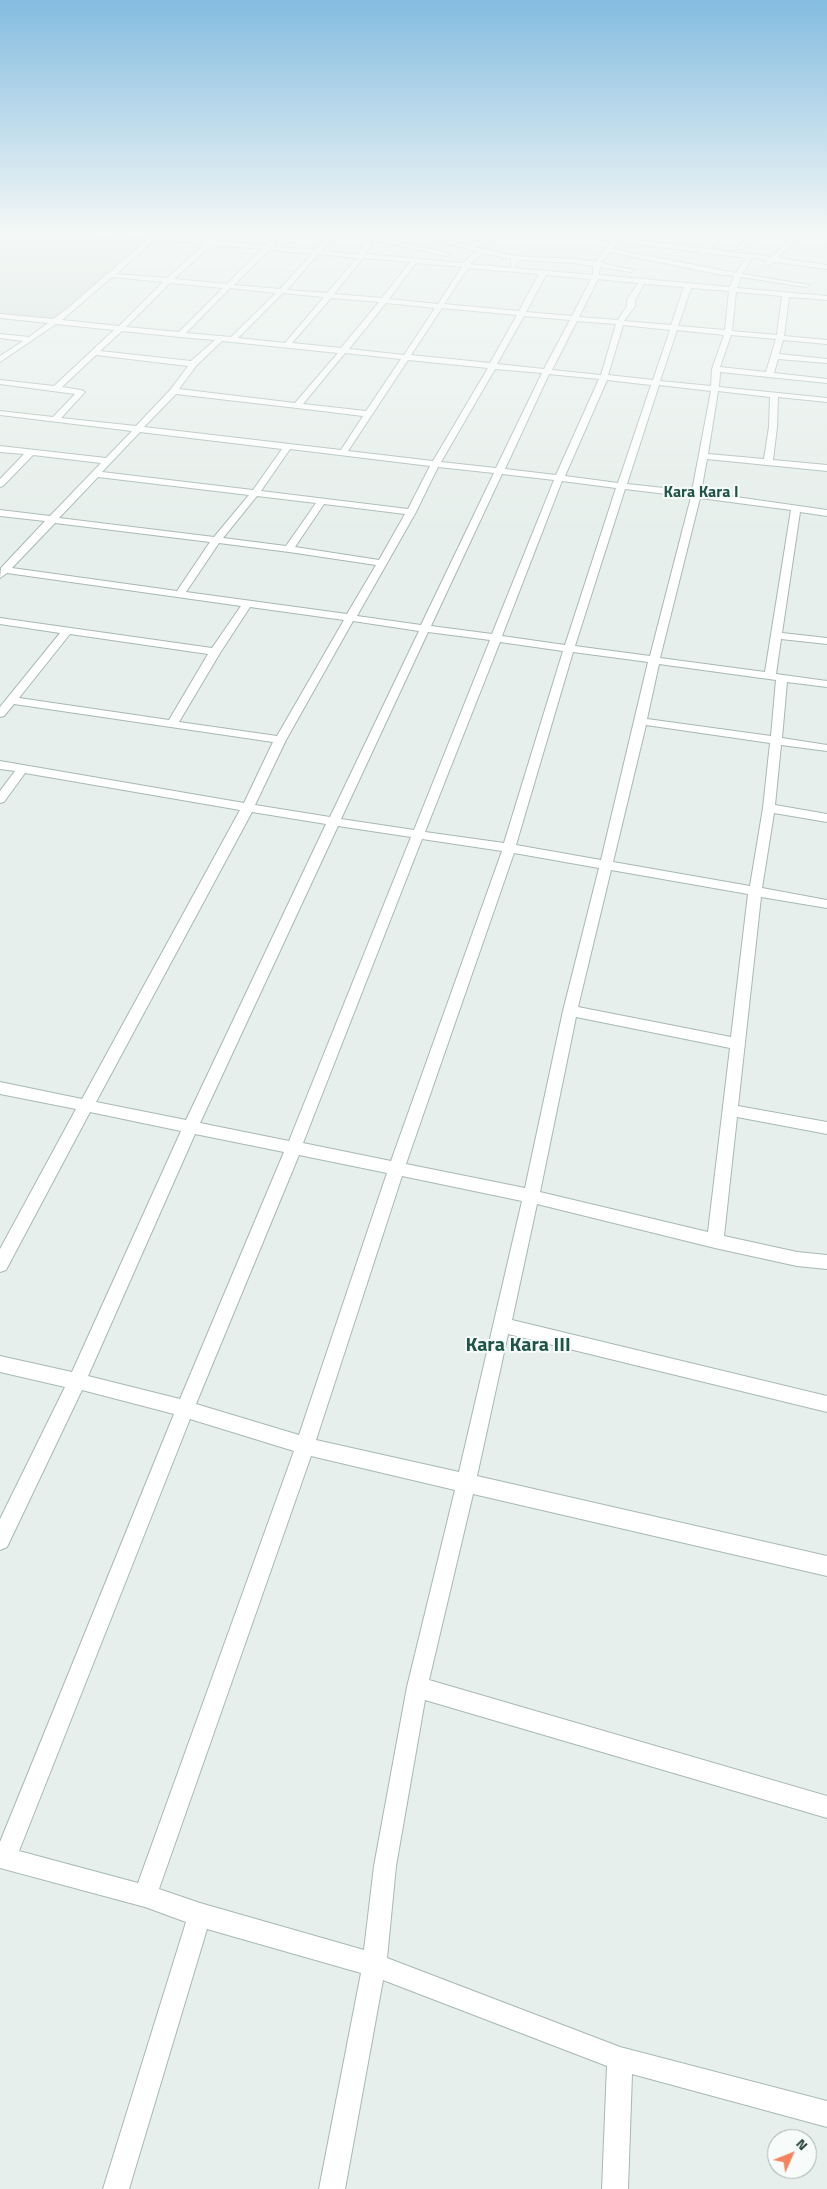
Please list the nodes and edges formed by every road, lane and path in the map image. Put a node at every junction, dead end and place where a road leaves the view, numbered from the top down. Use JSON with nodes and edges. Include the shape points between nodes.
{"nodes":[{"id":1,"x":2,"y":336,"type":"edge"},
{"id":2,"x":33,"y":336,"type":"edge"},
{"id":3,"x":111,"y":336,"type":"edge"},
{"id":4,"x":192,"y":336,"type":"edge"},
{"id":5,"x":236,"y":336,"type":"edge"},
{"id":6,"x":295,"y":336,"type":"edge"},
{"id":7,"x":355,"y":336,"type":"edge"},
{"id":8,"x":420,"y":336,"type":"edge"},
{"id":9,"x":510,"y":336,"type":"edge"},
{"id":10,"x":565,"y":336,"type":"edge"},
{"id":11,"x":616,"y":336,"type":"edge"},
{"id":12,"x":672,"y":336,"type":"edge"},
{"id":13,"x":727,"y":336,"type":"edge"},
{"id":14,"x":780,"y":336,"type":"edge"},
{"id":15,"x":781,"y":336,"type":"edge"},
{"id":16,"x":30,"y":338,"type":"junction"},
{"id":17,"x":220,"y":339,"type":"junction"},
{"id":18,"x":232,"y":340,"type":"junction"},
{"id":19,"x":827,"y":342,"type":"edge"},
{"id":20,"x":287,"y":346,"type":"junction"},
{"id":21,"x":343,"y":351,"type":"junction"},
{"id":22,"x":94,"y":353,"type":"junction"},
{"id":23,"x":775,"y":356,"type":"junction"},
{"id":24,"x":407,"y":357,"type":"junction"},
{"id":25,"x":0,"y":360,"type":"edge"},
{"id":26,"x":827,"y":361,"type":"edge"},
{"id":27,"x":193,"y":364,"type":"junction"},
{"id":28,"x":493,"y":366,"type":"junction"},
{"id":29,"x":716,"y":369,"type":"junction"},
{"id":30,"x":547,"y":371,"type":"junction"},
{"id":31,"x":770,"y":373,"type":"junction"},
{"id":32,"x":604,"y":377,"type":"junction"},
{"id":33,"x":827,"y":380,"type":"edge"},
{"id":34,"x":0,"y":382,"type":"edge"},
{"id":35,"x":655,"y":383,"type":"junction"},
{"id":36,"x":57,"y":388,"type":"junction"},
{"id":37,"x":715,"y":388,"type":"junction"},
{"id":38,"x":174,"y":392,"type":"junction"},
{"id":39,"x":774,"y":394,"type":"junction"},
{"id":40,"x":827,"y":400,"type":"edge"},
{"id":41,"x":297,"y":406,"type":"junction"},
{"id":42,"x":0,"y":413,"type":"edge"},
{"id":43,"x":10,"y":414,"type":"junction"},
{"id":44,"x":369,"y":414,"type":"junction"},
{"id":45,"x":54,"y":420,"type":"junction"},
{"id":46,"x":0,"y":424,"type":"edge"},
{"id":47,"x":138,"y":430,"type":"junction"},
{"id":48,"x":287,"y":448,"type":"junction"},
{"id":49,"x":0,"y":449,"type":"edge"},
{"id":50,"x":30,"y":453,"type":"junction"},
{"id":51,"x":343,"y":453,"type":"junction"},
{"id":52,"x":702,"y":456,"type":"junction"},
{"id":53,"x":108,"y":462,"type":"junction"},
{"id":54,"x":768,"y":463,"type":"junction"},
{"id":55,"x":435,"y":465,"type":"junction"},
{"id":56,"x":827,"y":468,"type":"edge"},
{"id":57,"x":0,"y":471,"type":"edge"},
{"id":58,"x":11,"y":472,"type":"junction"},
{"id":59,"x":500,"y":472,"type":"junction"},
{"id":60,"x":96,"y":474,"type":"junction"},
{"id":61,"x":559,"y":479,"type":"junction"},
{"id":62,"x":0,"y":484,"type":"edge"},
{"id":63,"x":622,"y":486,"type":"junction"},
{"id":64,"x":256,"y":492,"type":"junction"},
{"id":65,"x":696,"y":495,"type":"junction"},
{"id":66,"x":322,"y":501,"type":"junction"},
{"id":67,"x":796,"y":509,"type":"junction"},
{"id":68,"x":411,"y":512,"type":"junction"},
{"id":69,"x":0,"y":513,"type":"edge"},
{"id":70,"x":827,"y":513,"type":"edge"},
{"id":71,"x":53,"y":520,"type":"junction"},
{"id":72,"x":216,"y":540,"type":"junction"},
{"id":73,"x":289,"y":549,"type":"junction"},
{"id":74,"x":0,"y":557,"type":"edge"},
{"id":75,"x":16,"y":559,"type":"junction"},
{"id":76,"x":381,"y":564,"type":"junction"},
{"id":77,"x":2,"y":573,"type":"edge"},
{"id":78,"x":179,"y":594,"type":"junction"},
{"id":79,"x":248,"y":604,"type":"junction"},
{"id":80,"x":350,"y":617,"type":"junction"},
{"id":81,"x":0,"y":621,"type":"edge"},
{"id":82,"x":425,"y":628,"type":"junction"},
{"id":83,"x":67,"y":631,"type":"junction"},
{"id":84,"x":776,"y":635,"type":"junction"},
{"id":85,"x":496,"y":638,"type":"junction"},
{"id":86,"x":827,"y":641,"type":"edge"},
{"id":87,"x":568,"y":648,"type":"junction"},
{"id":88,"x":215,"y":652,"type":"junction"},
{"id":89,"x":654,"y":660,"type":"junction"},
{"id":90,"x":776,"y":678,"type":"junction"},
{"id":91,"x":827,"y":684,"type":"edge"},
{"id":92,"x":12,"y":700,"type":"junction"},
{"id":93,"x":0,"y":714,"type":"edge"},
{"id":94,"x":641,"y":720,"type":"junction"},
{"id":95,"x":173,"y":723,"type":"junction"},
{"id":96,"x":280,"y":740,"type":"junction"},
{"id":97,"x":777,"y":741,"type":"junction"},
{"id":98,"x":827,"y":748,"type":"edge"},
{"id":99,"x":0,"y":765,"type":"edge"},
{"id":100,"x":22,"y":769,"type":"junction"},
{"id":101,"x":0,"y":799,"type":"edge"},
{"id":102,"x":248,"y":807,"type":"junction"},
{"id":103,"x":769,"y":808,"type":"junction"},
{"id":104,"x":827,"y":818,"type":"edge"},
{"id":105,"x":335,"y":822,"type":"junction"},
{"id":106,"x":417,"y":835,"type":"junction"},
{"id":107,"x":509,"y":848,"type":"junction"},
{"id":108,"x":604,"y":866,"type":"junction"},
{"id":109,"x":755,"y":892,"type":"junction"},
{"id":110,"x":827,"y":904,"type":"edge"},
{"id":111,"x":570,"y":1011,"type":"junction"},
{"id":112,"x":739,"y":1044,"type":"junction"},
{"id":113,"x":0,"y":1088,"type":"edge"},
{"id":114,"x":86,"y":1104,"type":"junction"},
{"id":115,"x":730,"y":1110,"type":"junction"},
{"id":116,"x":191,"y":1125,"type":"junction"},
{"id":117,"x":827,"y":1128,"type":"edge"},
{"id":118,"x":294,"y":1147,"type":"junction"},
{"id":119,"x":396,"y":1169,"type":"junction"},
{"id":120,"x":532,"y":1196,"type":"junction"},
{"id":121,"x":715,"y":1241,"type":"junction"},
{"id":122,"x":827,"y":1262,"type":"edge"},
{"id":123,"x":0,"y":1265,"type":"edge"},
{"id":124,"x":501,"y":1325,"type":"junction"},
{"id":125,"x":0,"y":1364,"type":"edge"},
{"id":126,"x":77,"y":1380,"type":"junction"},
{"id":127,"x":827,"y":1404,"type":"edge"},
{"id":128,"x":185,"y":1408,"type":"junction"},
{"id":129,"x":305,"y":1446,"type":"junction"},
{"id":130,"x":466,"y":1484,"type":"junction"},
{"id":131,"x":0,"y":1540,"type":"edge"},
{"id":132,"x":827,"y":1566,"type":"edge"},
{"id":133,"x":417,"y":1687,"type":"junction"},
{"id":134,"x":827,"y":1806,"type":"edge"},
{"id":135,"x":3,"y":1858,"type":"edge"},
{"id":136,"x":145,"y":1896,"type":"junction"},
{"id":137,"x":200,"y":1914,"type":"junction"},
{"id":138,"x":374,"y":1965,"type":"junction"},
{"id":139,"x":620,"y":2059,"type":"junction"},
{"id":140,"x":827,"y":2114,"type":"edge"},
{"id":141,"x":116,"y":2189,"type":"edge"},
{"id":142,"x":332,"y":2189,"type":"edge"},
{"id":143,"x":616,"y":2189,"type":"edge"}],
"edges":[{"from":1,"to":16,"type":"street"},
{"from":2,"to":16,"type":"street"},
{"from":3,"to":22,"type":"street"},
{"from":4,"to":17,"type":"street"},
{"from":5,"to":18,"type":"street"},
{"from":6,"to":20,"type":"street"},
{"from":7,"to":21,"type":"street"},
{"from":8,"to":24,"type":"street"},
{"from":9,"to":28,"type":"street"},
{"from":10,"to":30,"type":"street"},
{"from":11,"to":32,"type":"street"},
{"from":12,"to":35,"type":"street"},
{"from":13,"to":29,"type":"street"},
{"from":14,"to":23,"type":"street"},
{"from":15,"to":19,"type":"street"},
{"from":16,"to":25,"type":"street"},
{"from":17,"to":18,"type":"street"},
{"from":17,"to":27,"type":"street"},
{"from":18,"to":20,"type":"street"},
{"from":20,"to":21,"type":"street"},
{"from":21,"to":24,"type":"street"},
{"from":21,"to":41,"type":"street"},
{"from":22,"to":27,"type":"street"},
{"from":22,"to":36,"type":"street"},
{"from":23,"to":26,"type":"street"},
{"from":23,"to":31,"type":"street"},
{"from":24,"to":28,"type":"street"},
{"from":24,"to":44,"type":"street"},
{"from":27,"to":38,"type":"street"},
{"from":28,"to":30,"type":"street"},
{"from":28,"to":55,"type":"street"},
{"from":29,"to":31,"type":"street"},
{"from":29,"to":37,"type":"street"},
{"from":30,"to":32,"type":"street"},
{"from":30,"to":59,"type":"street"},
{"from":31,"to":33,"type":"street"},
{"from":32,"to":35,"type":"street"},
{"from":32,"to":61,"type":"street"},
{"from":34,"to":36,"type":"street"},
{"from":35,"to":37,"type":"street"},
{"from":35,"to":63,"type":"street"},
{"from":36,"to":45,"type":"street","via":[[81,392]]},
{"from":37,"to":39,"type":"street"},
{"from":37,"to":52,"type":"street"},
{"from":38,"to":41,"type":"street"},
{"from":38,"to":47,"type":"street"},
{"from":39,"to":40,"type":"street"},
{"from":39,"to":54,"type":"street"},
{"from":41,"to":44,"type":"street"},
{"from":42,"to":43,"type":"street"},
{"from":43,"to":45,"type":"street"},
{"from":43,"to":46,"type":"street"},
{"from":44,"to":51,"type":"street"},
{"from":45,"to":47,"type":"street"},
{"from":47,"to":48,"type":"street"},
{"from":47,"to":53,"type":"street"},
{"from":48,"to":51,"type":"street"},
{"from":48,"to":64,"type":"street"},
{"from":49,"to":50,"type":"street"},
{"from":50,"to":53,"type":"street"},
{"from":50,"to":58,"type":"street"},
{"from":51,"to":55,"type":"street"},
{"from":52,"to":54,"type":"street"},
{"from":52,"to":65,"type":"street"},
{"from":53,"to":60,"type":"street"},
{"from":54,"to":56,"type":"street"},
{"from":55,"to":59,"type":"street"},
{"from":55,"to":68,"type":"street"},
{"from":57,"to":58,"type":"street"},
{"from":58,"to":62,"type":"street"},
{"from":59,"to":61,"type":"street"},
{"from":59,"to":82,"type":"street"},
{"from":60,"to":64,"type":"street"},
{"from":60,"to":71,"type":"street"},
{"from":61,"to":63,"type":"street"},
{"from":61,"to":85,"type":"street"},
{"from":63,"to":65,"type":"street"},
{"from":63,"to":87,"type":"street"},
{"from":64,"to":66,"type":"street"},
{"from":64,"to":72,"type":"street"},
{"from":65,"to":67,"type":"street"},
{"from":65,"to":89,"type":"street"},
{"from":66,"to":68,"type":"street"},
{"from":66,"to":73,"type":"street"},
{"from":67,"to":70,"type":"street"},
{"from":67,"to":84,"type":"street"},
{"from":68,"to":76,"type":"street"},
{"from":69,"to":71,"type":"street"},
{"from":71,"to":72,"type":"street"},
{"from":71,"to":75,"type":"street"},
{"from":72,"to":73,"type":"street"},
{"from":72,"to":78,"type":"street"},
{"from":73,"to":76,"type":"street"},
{"from":74,"to":75,"type":"street"},
{"from":75,"to":77,"type":"street"},
{"from":76,"to":80,"type":"street"},
{"from":77,"to":78,"type":"street"},
{"from":78,"to":79,"type":"street"},
{"from":79,"to":80,"type":"street"},
{"from":79,"to":88,"type":"street"},
{"from":80,"to":82,"type":"street"},
{"from":80,"to":96,"type":"street"},
{"from":81,"to":83,"type":"street"},
{"from":82,"to":85,"type":"street"},
{"from":82,"to":105,"type":"street"},
{"from":83,"to":88,"type":"street"},
{"from":83,"to":92,"type":"street"},
{"from":84,"to":86,"type":"street"},
{"from":84,"to":90,"type":"street"},
{"from":85,"to":87,"type":"street"},
{"from":85,"to":106,"type":"street"},
{"from":87,"to":89,"type":"street"},
{"from":87,"to":107,"type":"street"},
{"from":88,"to":95,"type":"street"},
{"from":89,"to":90,"type":"street"},
{"from":89,"to":94,"type":"street"},
{"from":90,"to":91,"type":"street"},
{"from":90,"to":97,"type":"street"},
{"from":92,"to":93,"type":"street"},
{"from":92,"to":95,"type":"street"},
{"from":94,"to":97,"type":"street"},
{"from":94,"to":108,"type":"street"},
{"from":95,"to":96,"type":"street"},
{"from":96,"to":102,"type":"street"},
{"from":97,"to":98,"type":"street"},
{"from":97,"to":103,"type":"street"},
{"from":99,"to":100,"type":"street"},
{"from":100,"to":101,"type":"street"},
{"from":100,"to":102,"type":"street"},
{"from":102,"to":105,"type":"street"},
{"from":102,"to":114,"type":"street"},
{"from":103,"to":104,"type":"street"},
{"from":103,"to":109,"type":"street"},
{"from":105,"to":106,"type":"street"},
{"from":105,"to":116,"type":"street"},
{"from":106,"to":107,"type":"street"},
{"from":106,"to":118,"type":"street"},
{"from":107,"to":108,"type":"street"},
{"from":107,"to":119,"type":"street"},
{"from":108,"to":109,"type":"street"},
{"from":108,"to":111,"type":"street"},
{"from":109,"to":110,"type":"street"},
{"from":109,"to":112,"type":"street"},
{"from":111,"to":112,"type":"street"},
{"from":111,"to":120,"type":"street"},
{"from":112,"to":115,"type":"street"},
{"from":113,"to":114,"type":"street"},
{"from":114,"to":116,"type":"street"},
{"from":114,"to":123,"type":"street"},
{"from":115,"to":117,"type":"street"},
{"from":115,"to":121,"type":"street"},
{"from":116,"to":118,"type":"street"},
{"from":116,"to":126,"type":"street"},
{"from":118,"to":119,"type":"street"},
{"from":118,"to":128,"type":"street"},
{"from":119,"to":120,"type":"street"},
{"from":119,"to":129,"type":"street"},
{"from":120,"to":121,"type":"street"},
{"from":120,"to":124,"type":"street"},
{"from":121,"to":122,"type":"street","via":[[797,1259]]},
{"from":124,"to":127,"type":"street"},
{"from":124,"to":130,"type":"street"},
{"from":125,"to":126,"type":"street"},
{"from":126,"to":128,"type":"street"},
{"from":126,"to":131,"type":"street"},
{"from":128,"to":129,"type":"street"},
{"from":128,"to":135,"type":"street"},
{"from":129,"to":130,"type":"street"},
{"from":129,"to":136,"type":"street"},
{"from":130,"to":132,"type":"street"},
{"from":130,"to":133,"type":"street"},
{"from":133,"to":134,"type":"street"},
{"from":133,"to":138,"type":"street","via":[[385,1866]]},
{"from":135,"to":136,"type":"street"},
{"from":136,"to":137,"type":"street"},
{"from":137,"to":138,"type":"street"},
{"from":137,"to":141,"type":"street"},
{"from":138,"to":139,"type":"street"},
{"from":138,"to":142,"type":"street"},
{"from":139,"to":140,"type":"street"},
{"from":139,"to":143,"type":"street"}]}
